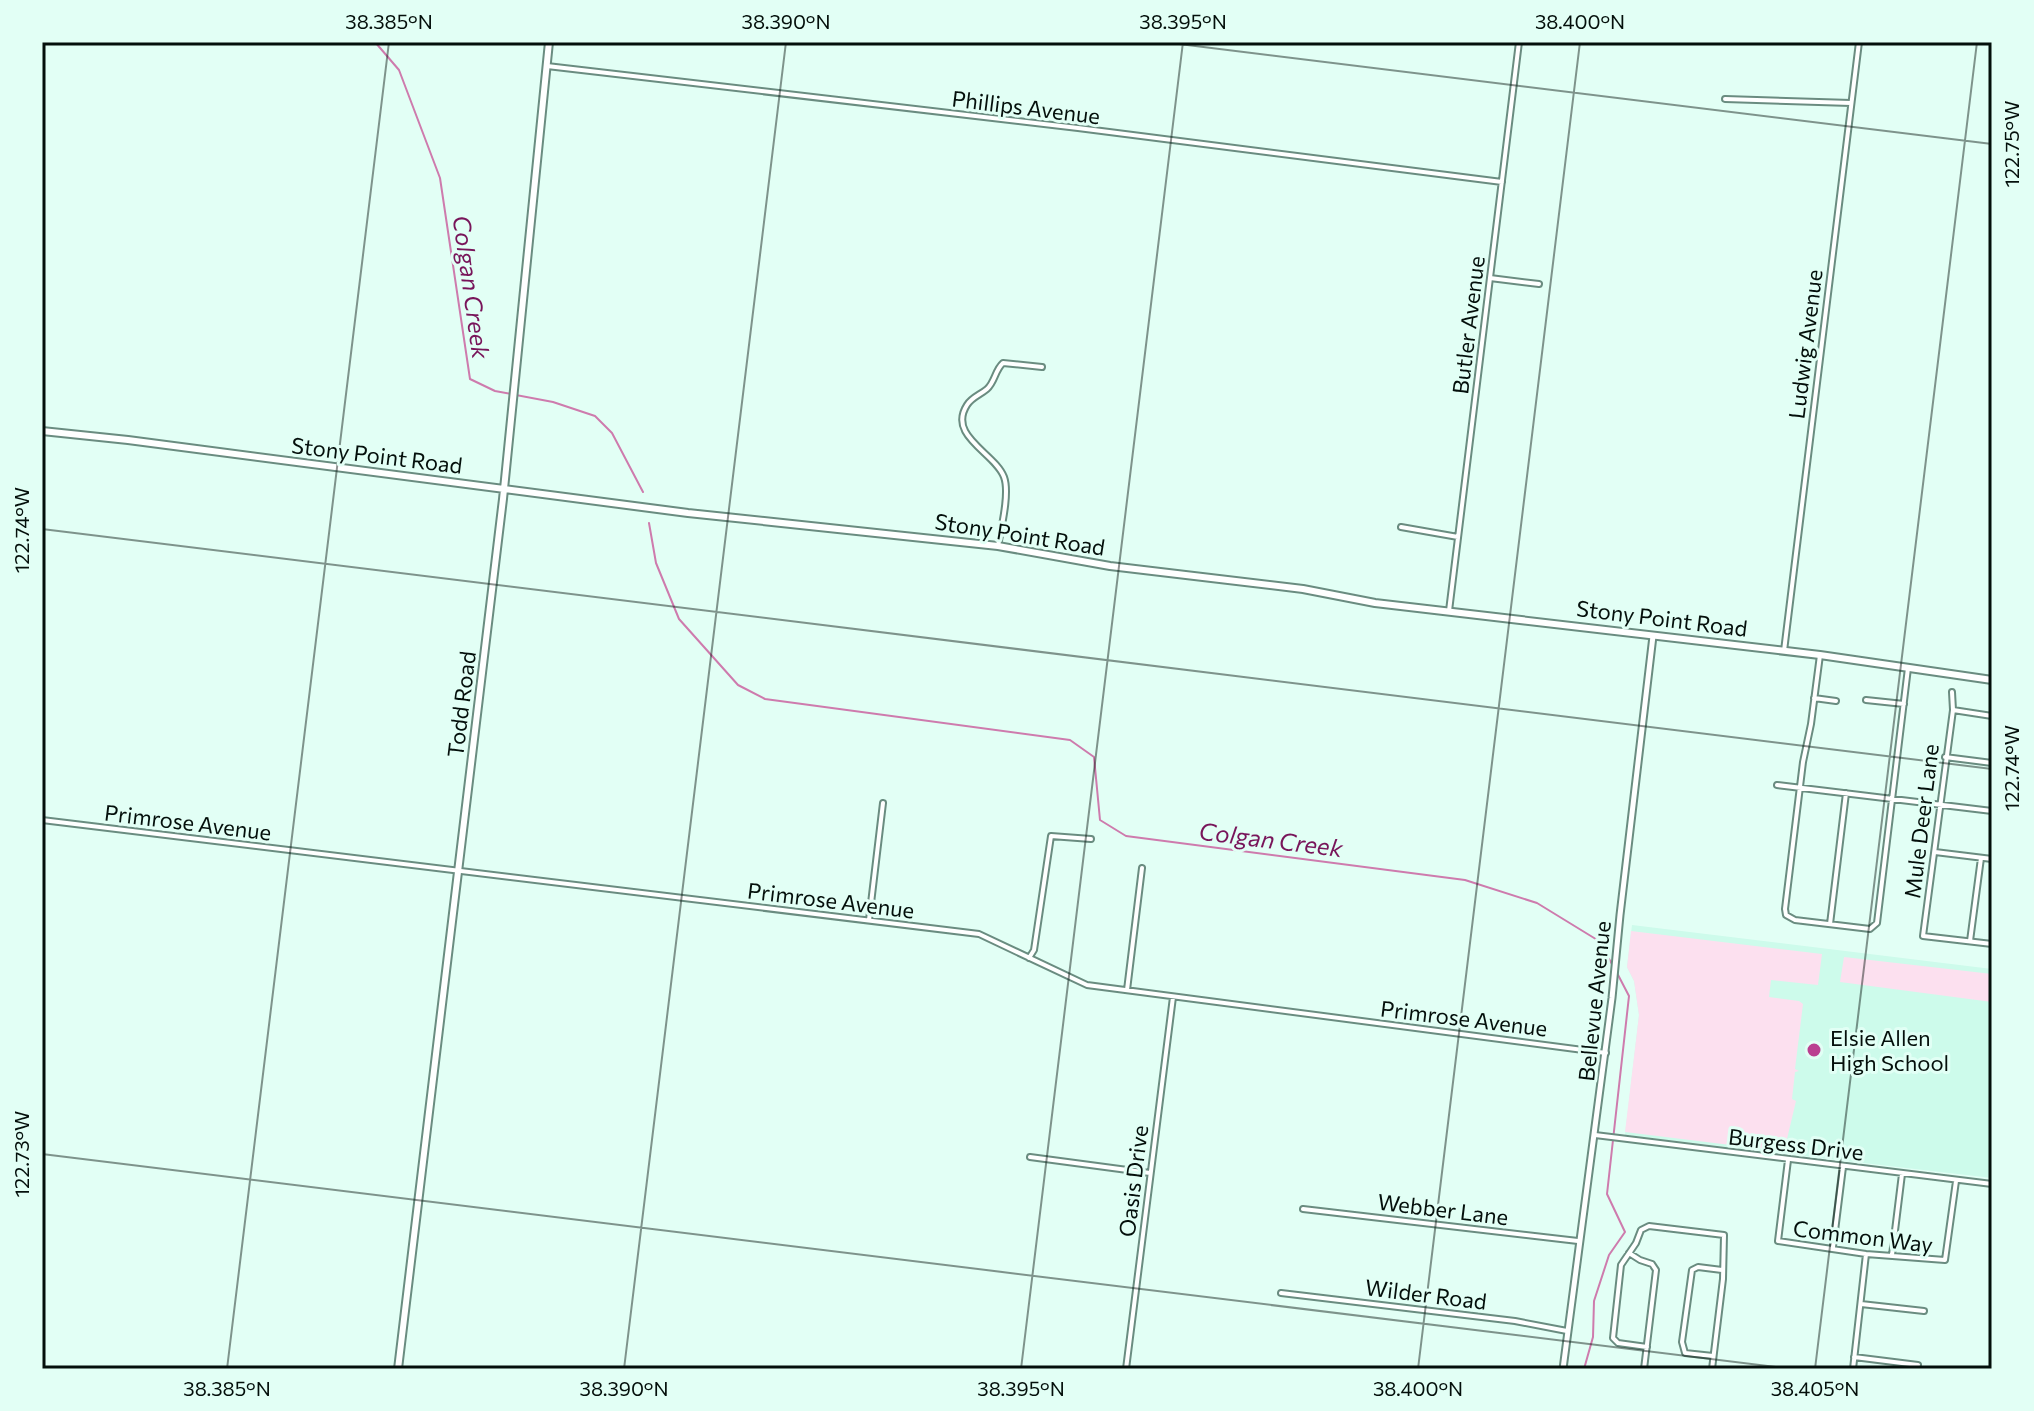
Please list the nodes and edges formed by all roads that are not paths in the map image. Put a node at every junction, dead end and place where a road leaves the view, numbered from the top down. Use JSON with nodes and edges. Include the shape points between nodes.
{"nodes":[{"id":1,"x":549,"y":42,"type":"edge"},
{"id":2,"x":1519,"y":42,"type":"edge"},
{"id":3,"x":1859,"y":42,"type":"edge"},
{"id":4,"x":546,"y":66,"type":"junction"},
{"id":5,"x":1725,"y":99,"type":"dead end"},
{"id":6,"x":1851,"y":103,"type":"junction"},
{"id":7,"x":1502,"y":182,"type":"junction"},
{"id":8,"x":1490,"y":278,"type":"junction"},
{"id":9,"x":1539,"y":284,"type":"dead end"},
{"id":10,"x":1042,"y":367,"type":"dead end"},
{"id":11,"x":42,"y":431,"type":"edge"},
{"id":12,"x":504,"y":488,"type":"junction"},
{"id":13,"x":1401,"y":527,"type":"dead end"},
{"id":14,"x":1458,"y":537,"type":"junction"},
{"id":15,"x":998,"y":546,"type":"junction"},
{"id":16,"x":1449,"y":611,"type":"junction"},
{"id":17,"x":1653,"y":636,"type":"junction"},
{"id":18,"x":1784,"y":651,"type":"junction"},
{"id":19,"x":1820,"y":655,"type":"junction"},
{"id":20,"x":1908,"y":668,"type":"junction"},
{"id":21,"x":1992,"y":680,"type":"edge"},
{"id":22,"x":1952,"y":692,"type":"dead end"},
{"id":23,"x":1814,"y":698,"type":"junction"},
{"id":24,"x":1866,"y":700,"type":"dead end"},
{"id":25,"x":1836,"y":701,"type":"dead end"},
{"id":26,"x":1904,"y":704,"type":"junction"},
{"id":27,"x":1953,"y":710,"type":"junction"},
{"id":28,"x":1992,"y":716,"type":"edge"},
{"id":29,"x":1945,"y":757,"type":"junction"},
{"id":30,"x":1992,"y":763,"type":"edge"},
{"id":31,"x":1777,"y":785,"type":"dead end"},
{"id":32,"x":1800,"y":787,"type":"junction"},
{"id":33,"x":1846,"y":793,"type":"junction"},
{"id":34,"x":1893,"y":799,"type":"junction"},
{"id":35,"x":883,"y":803,"type":"dead end"},
{"id":36,"x":1940,"y":805,"type":"junction"},
{"id":37,"x":1992,"y":811,"type":"edge"},
{"id":38,"x":42,"y":820,"type":"edge"},
{"id":39,"x":1091,"y":839,"type":"dead end"},
{"id":40,"x":1934,"y":852,"type":"junction"},
{"id":41,"x":1981,"y":858,"type":"junction"},
{"id":42,"x":1992,"y":859,"type":"edge"},
{"id":43,"x":1142,"y":868,"type":"dead end"},
{"id":44,"x":459,"y":872,"type":"junction"},
{"id":45,"x":869,"y":920,"type":"junction"},
{"id":46,"x":1830,"y":924,"type":"junction"},
{"id":47,"x":1970,"y":941,"type":"junction"},
{"id":48,"x":1992,"y":944,"type":"edge"},
{"id":49,"x":1029,"y":958,"type":"junction"},
{"id":50,"x":1127,"y":990,"type":"junction"},
{"id":51,"x":1173,"y":997,"type":"junction"},
{"id":52,"x":1606,"y":1053,"type":"junction"},
{"id":53,"x":1595,"y":1135,"type":"junction"},
{"id":54,"x":1030,"y":1157,"type":"dead end"},
{"id":55,"x":1788,"y":1160,"type":"junction"},
{"id":56,"x":1843,"y":1167,"type":"junction"},
{"id":57,"x":1150,"y":1173,"type":"junction"},
{"id":58,"x":1902,"y":1174,"type":"junction"},
{"id":59,"x":1956,"y":1181,"type":"junction"},
{"id":60,"x":1992,"y":1184,"type":"edge"},
{"id":61,"x":1303,"y":1209,"type":"dead end"},
{"id":62,"x":1578,"y":1241,"type":"junction"},
{"id":63,"x":1833,"y":1247,"type":"junction"},
{"id":64,"x":1629,"y":1253,"type":"junction"},
{"id":65,"x":1866,"y":1254,"type":"junction"},
{"id":66,"x":1892,"y":1255,"type":"junction"},
{"id":67,"x":1722,"y":1270,"type":"junction"},
{"id":68,"x":1281,"y":1293,"type":"dead end"},
{"id":69,"x":1861,"y":1304,"type":"junction"},
{"id":70,"x":1924,"y":1311,"type":"dead end"},
{"id":71,"x":1567,"y":1331,"type":"junction"},
{"id":72,"x":1647,"y":1347,"type":"junction"},
{"id":73,"x":1713,"y":1356,"type":"junction"},
{"id":74,"x":1854,"y":1357,"type":"junction"},
{"id":75,"x":1918,"y":1365,"type":"dead end"},
{"id":76,"x":398,"y":1369,"type":"edge"},
{"id":77,"x":1126,"y":1369,"type":"edge"},
{"id":78,"x":1563,"y":1369,"type":"edge"},
{"id":79,"x":1644,"y":1369,"type":"edge"},
{"id":80,"x":1712,"y":1369,"type":"edge"},
{"id":81,"x":1853,"y":1369,"type":"edge"}],
"edges":[{"from":1,"to":4,"type":"main road","name":"Todd Road"},
{"from":2,"to":7,"type":"street","name":"Butler Avenue"},
{"from":3,"to":6,"type":"street","name":"Ludwig Avenue"},
{"from":4,"to":7,"type":"street","name":"Phillips Avenue"},
{"from":4,"to":12,"type":"main road","name":"Todd Road"},
{"from":5,"to":6,"type":"street"},
{"from":6,"to":18,"type":"street","name":"Ludwig Avenue"},
{"from":7,"to":8,"type":"street","name":"Butler Avenue"},
{"from":8,"to":9,"type":"street"},
{"from":8,"to":14,"type":"street","name":"Butler Avenue"},
{"from":10,"to":15,"type":"street","via":[[1003,363],[988,388],[965,410],[966,434],[995,464],[1005,483]]},
{"from":11,"to":12,"type":"main road","name":"Stony Point Road"},
{"from":12,"to":15,"type":"main road","name":"Stony Point Road"},
{"from":12,"to":44,"type":"main road","name":"Todd Road"},
{"from":13,"to":14,"type":"street"},
{"from":14,"to":16,"type":"street","name":"Butler Avenue"},
{"from":15,"to":16,"type":"main road","name":"Stony Point Road"},
{"from":16,"to":17,"type":"main road","name":"Stony Point Road"},
{"from":17,"to":18,"type":"main road","name":"Stony Point Road"},
{"from":17,"to":52,"type":"street","name":"Bellevue Avenue"},
{"from":18,"to":19,"type":"main road","name":"Stony Point Road"},
{"from":19,"to":20,"type":"main road","name":"Stony Point Road"},
{"from":19,"to":23,"type":"street"},
{"from":20,"to":21,"type":"main road","name":"Stony Point Road"},
{"from":20,"to":26,"type":"street"},
{"from":22,"to":27,"type":"street","name":"Mule Deer Lane"},
{"from":23,"to":25,"type":"street"},
{"from":23,"to":32,"type":"street"},
{"from":24,"to":26,"type":"street"},
{"from":26,"to":34,"type":"street"},
{"from":27,"to":28,"type":"street"},
{"from":27,"to":29,"type":"street","name":"Mule Deer Lane"},
{"from":29,"to":30,"type":"street"},
{"from":29,"to":36,"type":"street","name":"Mule Deer Lane"},
{"from":31,"to":32,"type":"street"},
{"from":32,"to":33,"type":"street"},
{"from":32,"to":46,"type":"street","via":[[1786,915]]},
{"from":33,"to":34,"type":"street"},
{"from":33,"to":46,"type":"street"},
{"from":34,"to":36,"type":"street"},
{"from":34,"to":46,"type":"street","via":[[1877,923],[1870,929]]},
{"from":35,"to":45,"type":"street"},
{"from":36,"to":37,"type":"street"},
{"from":36,"to":40,"type":"street","name":"Mule Deer Lane"},
{"from":38,"to":44,"type":"street","name":"Primrose Avenue"},
{"from":39,"to":49,"type":"street","via":[[1051,836]]},
{"from":40,"to":41,"type":"street"},
{"from":40,"to":47,"type":"street","name":"Mule Deer Lane","via":[[1923,936]]},
{"from":41,"to":42,"type":"street"},
{"from":41,"to":47,"type":"street"},
{"from":43,"to":50,"type":"street"},
{"from":44,"to":45,"type":"street","name":"Primrose Avenue"},
{"from":44,"to":76,"type":"main road","name":"Todd Road"},
{"from":45,"to":49,"type":"street","name":"Primrose Avenue","via":[[979,934]]},
{"from":47,"to":48,"type":"street"},
{"from":49,"to":50,"type":"street","name":"Primrose Avenue","via":[[1087,985]]},
{"from":50,"to":51,"type":"street","name":"Primrose Avenue"},
{"from":51,"to":52,"type":"street","name":"Primrose Avenue"},
{"from":51,"to":57,"type":"street","name":"Oasis Drive"},
{"from":52,"to":53,"type":"street","name":"Bellevue Avenue"},
{"from":53,"to":55,"type":"street","name":"Burgess Drive"},
{"from":53,"to":62,"type":"street","name":"Bellevue Avenue"},
{"from":54,"to":57,"type":"street"},
{"from":55,"to":56,"type":"street","name":"Burgess Drive"},
{"from":55,"to":63,"type":"street","name":"Common Way","via":[[1778,1241]]},
{"from":56,"to":58,"type":"street","name":"Burgess Drive"},
{"from":56,"to":63,"type":"street"},
{"from":57,"to":77,"type":"street","name":"Oasis Drive"},
{"from":58,"to":59,"type":"street","name":"Burgess Drive"},
{"from":58,"to":66,"type":"street"},
{"from":59,"to":60,"type":"street","name":"Burgess Drive"},
{"from":59,"to":66,"type":"street","name":"Common Way","via":[[1945,1260]]},
{"from":61,"to":62,"type":"street","name":"Webber Lane"},
{"from":62,"to":71,"type":"street","name":"Bellevue Avenue"},
{"from":63,"to":65,"type":"street","name":"Common Way"},
{"from":64,"to":67,"type":"street","via":[[1646,1227],[1724,1235]]},
{"from":64,"to":72,"type":"street","via":[[1656,1270]]},
{"from":64,"to":72,"type":"street","via":[[1619,1271],[1613,1338]]},
{"from":65,"to":66,"type":"street","name":"Common Way"},
{"from":65,"to":69,"type":"street"},
{"from":67,"to":73,"type":"street"},
{"from":67,"to":73,"type":"street","via":[[1692,1270],[1682,1342],[1685,1353]]},
{"from":68,"to":71,"type":"street","name":"Wilder Road"},
{"from":69,"to":70,"type":"street"},
{"from":69,"to":74,"type":"street"},
{"from":71,"to":78,"type":"street","name":"Bellevue Avenue"},
{"from":72,"to":79,"type":"street"},
{"from":73,"to":80,"type":"street"},
{"from":74,"to":75,"type":"street"},
{"from":74,"to":81,"type":"street"}]}
